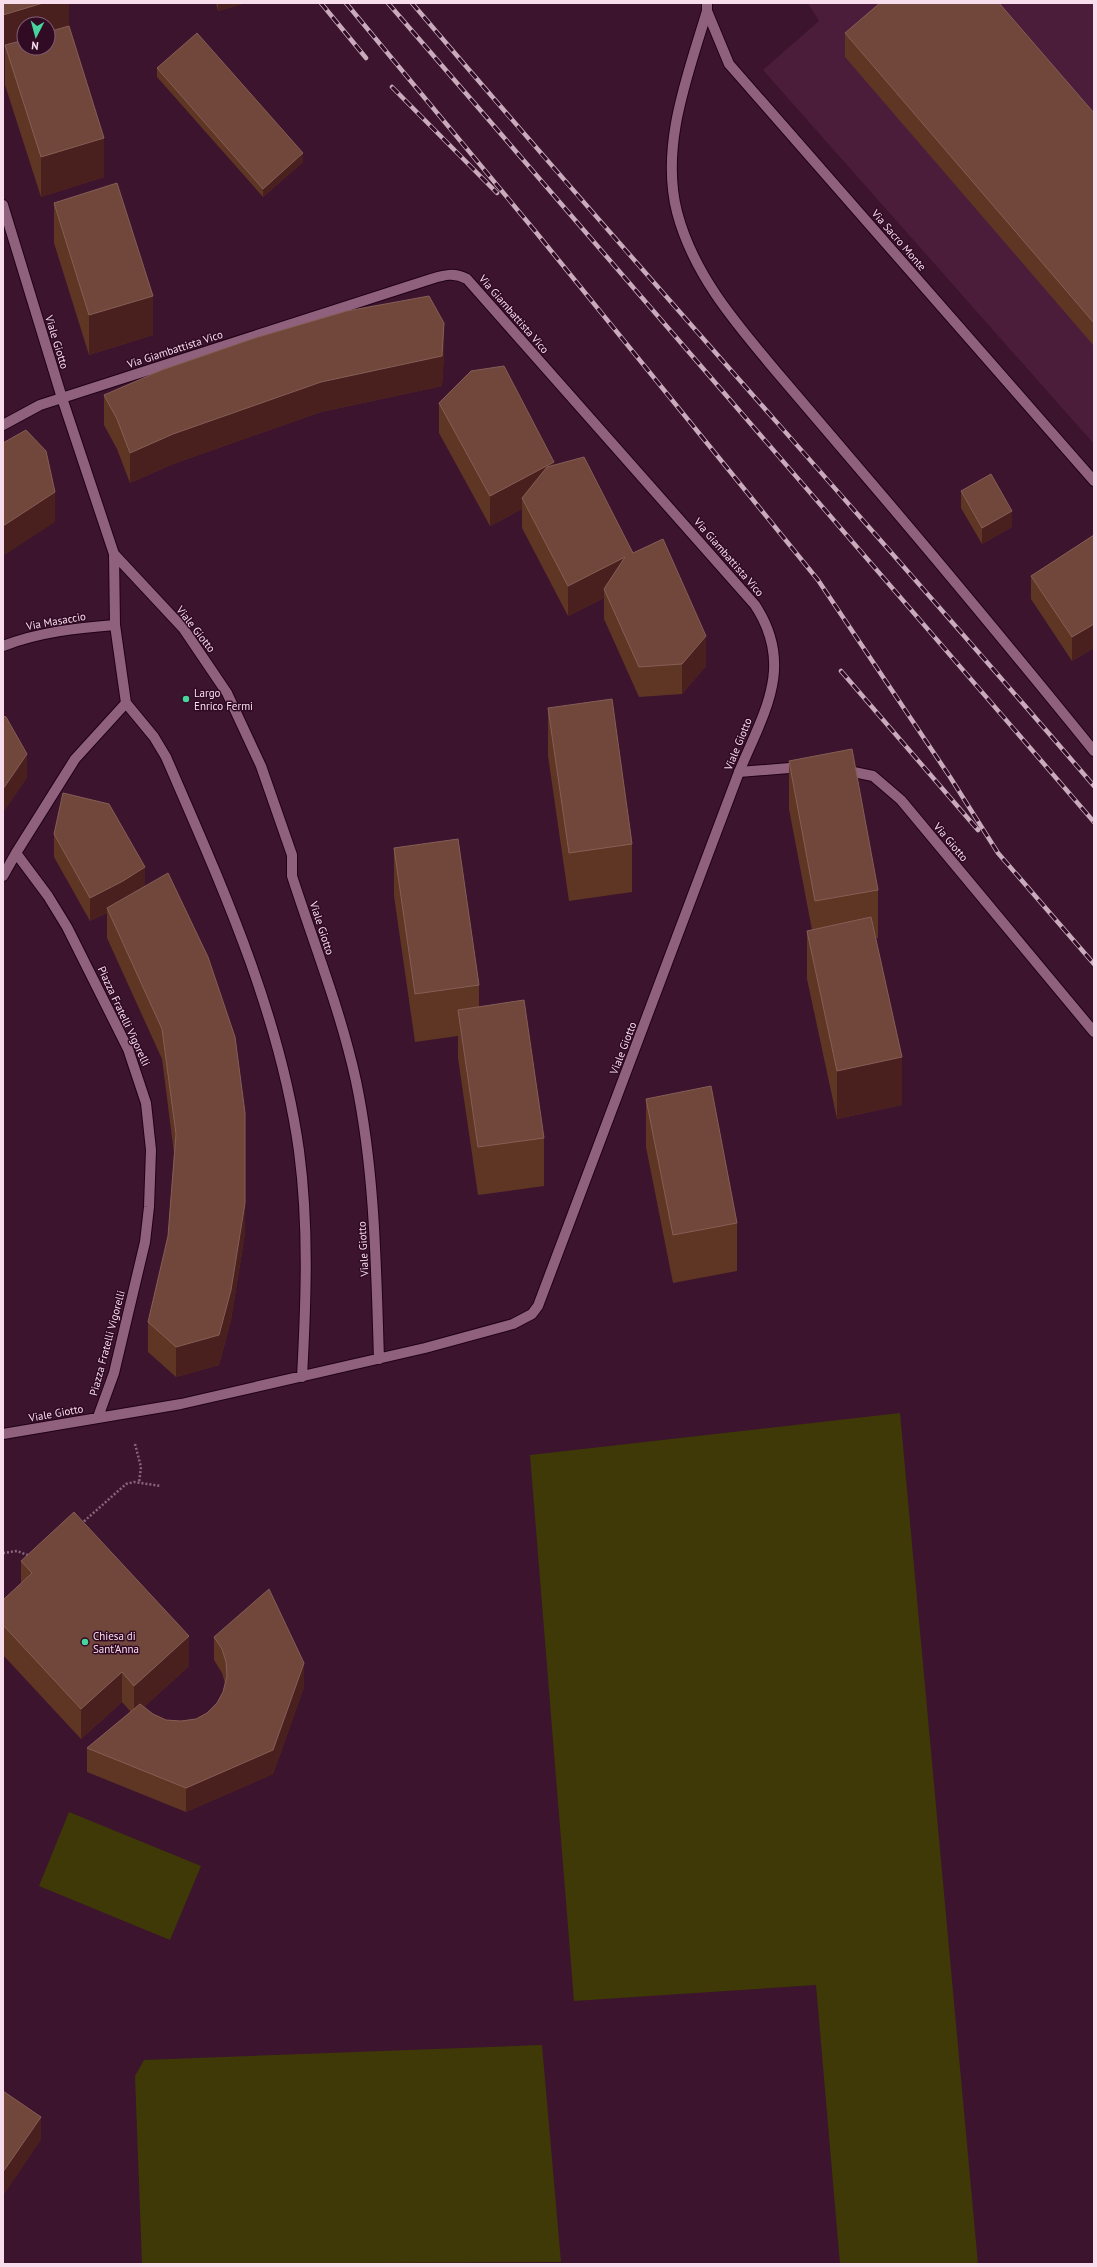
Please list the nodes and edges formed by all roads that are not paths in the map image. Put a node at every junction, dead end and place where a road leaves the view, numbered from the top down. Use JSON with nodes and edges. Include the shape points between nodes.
{"nodes":[{"id":1,"x":707,"y":7,"type":"edge"},
{"id":2,"x":3,"y":204,"type":"edge"},
{"id":3,"x":62,"y":398,"type":"junction"},
{"id":4,"x":3,"y":425,"type":"edge"},
{"id":5,"x":1094,"y":481,"type":"edge"},
{"id":6,"x":114,"y":554,"type":"junction"},
{"id":7,"x":115,"y":625,"type":"junction"},
{"id":8,"x":3,"y":646,"type":"edge"},
{"id":9,"x":775,"y":659,"type":"joint"},
{"id":10,"x":126,"y":703,"type":"junction"},
{"id":11,"x":1094,"y":751,"type":"edge"},
{"id":12,"x":815,"y":768,"type":"edge"},
{"id":13,"x":836,"y":769,"type":"edge"},
{"id":14,"x":739,"y":772,"type":"junction"},
{"id":15,"x":16,"y":853,"type":"junction"},
{"id":16,"x":3,"y":876,"type":"edge"},
{"id":17,"x":1094,"y":1032,"type":"edge"},
{"id":18,"x":379,"y":1359,"type":"junction"},
{"id":19,"x":302,"y":1377,"type":"junction"},
{"id":20,"x":98,"y":1417,"type":"junction"},
{"id":21,"x":3,"y":1434,"type":"edge"}],
"edges":[{"from":1,"to":5,"type":"street","name":"Via Sacro Monte","via":[[728,64]]},
{"from":1,"to":11,"type":"street","via":[[682,96],[674,137],[672,178],[677,211],[687,243],[701,274],[752,342]]},
{"from":2,"to":3,"type":"street","name":"Viale Giotto"},
{"from":3,"to":4,"type":"street","name":"Via Giambattista Vico","via":[[40,405]]},
{"from":3,"to":6,"type":"street","name":"Viale Giotto"},
{"from":3,"to":9,"type":"street","name":"Via Giambattista Vico","via":[[431,279],[450,274],[459,275],[467,279],[755,605],[769,631]]},
{"from":6,"to":7,"type":"street","name":"Viale Giotto"},
{"from":6,"to":18,"type":"street","name":"Viale Giotto","via":[[182,628],[227,693],[261,766],[292,855],[292,876],[347,1047],[362,1116],[370,1182]]},
{"from":7,"to":8,"type":"street","name":"Via Masaccio","via":[[39,635]]},
{"from":7,"to":10,"type":"street","name":"Viale Giotto"},
{"from":9,"to":14,"type":"street","name":"Viale Giotto","via":[[774,676],[765,709]]},
{"from":10,"to":15,"type":"street","via":[[75,759]]},
{"from":10,"to":19,"type":"street","via":[[154,737],[166,758],[228,901],[264,1002],[286,1084],[299,1151],[304,1217],[306,1288]]},
{"from":12,"to":14,"type":"street","via":[[794,767]]},
{"from":13,"to":17,"type":"street","name":"Via Giotto","via":[[873,776],[901,800]]},
{"from":14,"to":18,"type":"street","name":"Viale Giotto","via":[[538,1306],[532,1314],[513,1324]]},
{"from":15,"to":16,"type":"street"},
{"from":15,"to":20,"type":"street","name":"Piazza Fratelli Vigorelli","via":[[48,896],[84,960],[128,1049],[146,1103],[151,1150],[145,1242],[114,1373]]},
{"from":18,"to":19,"type":"street","name":"Viale Giotto"},
{"from":19,"to":20,"type":"street","name":"Viale Giotto","via":[[182,1404]]},
{"from":20,"to":21,"type":"street","name":"Viale Giotto"}]}
